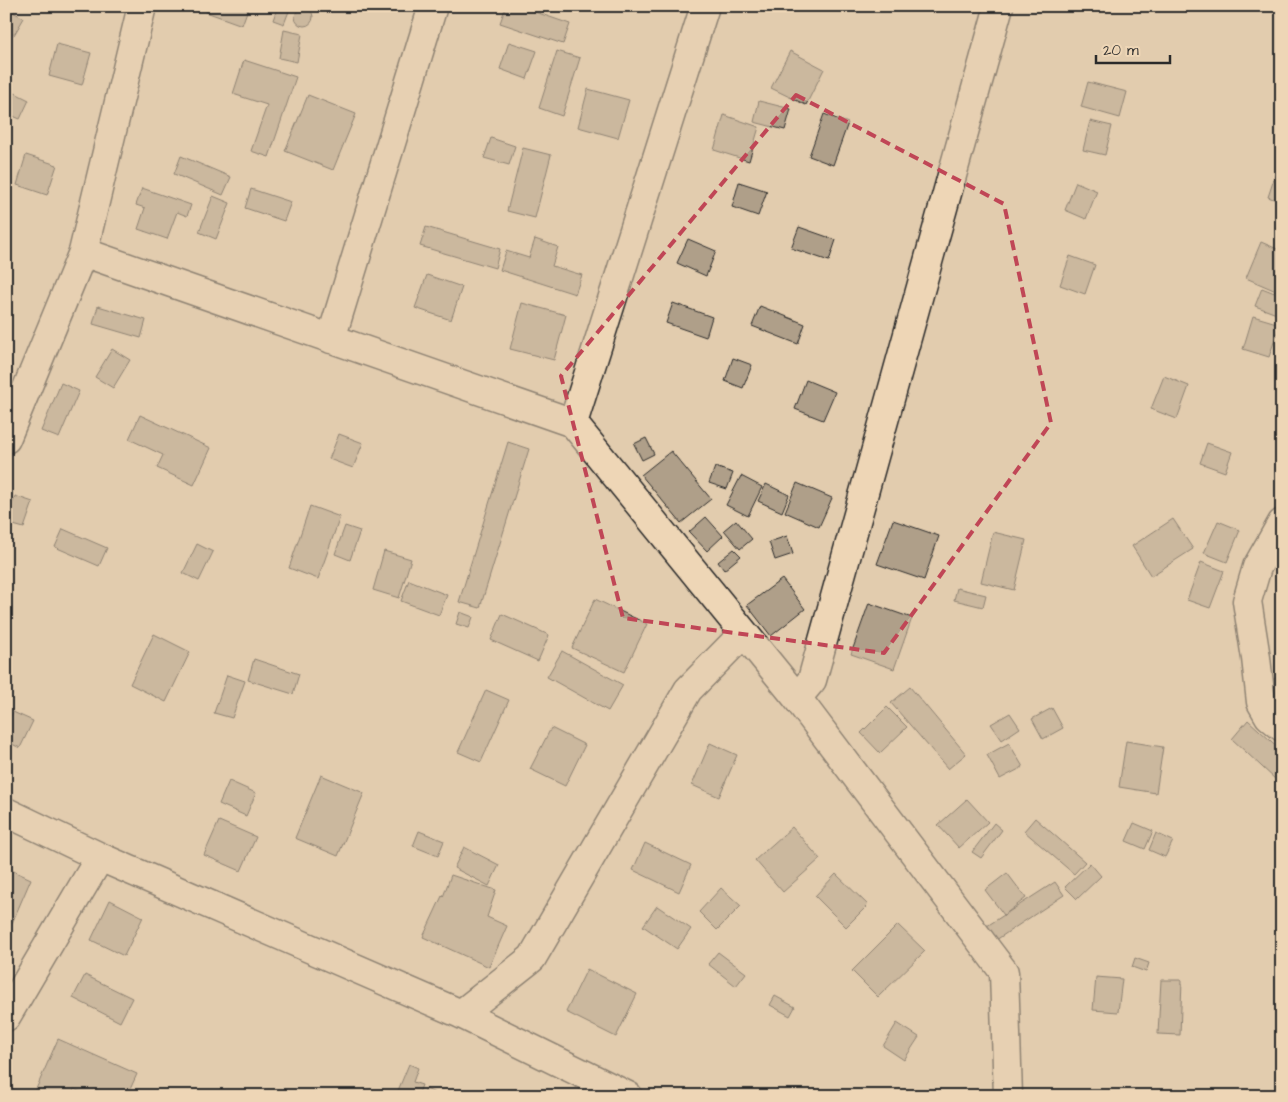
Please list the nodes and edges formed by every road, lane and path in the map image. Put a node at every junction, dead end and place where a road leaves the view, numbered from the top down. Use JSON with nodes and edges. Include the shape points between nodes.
{"nodes":[{"id":1,"x":142,"y":6,"type":"edge"},
{"id":2,"x":434,"y":6,"type":"edge"},
{"id":3,"x":705,"y":6,"type":"edge"},
{"id":4,"x":999,"y":6,"type":"edge"},
{"id":5,"x":83,"y":252,"type":"junction"},
{"id":6,"x":331,"y":339,"type":"junction"},
{"id":7,"x":573,"y":423,"type":"junction"},
{"id":8,"x":6,"y":439,"type":"edge"},
{"id":9,"x":1282,"y":523,"type":"edge"},
{"id":10,"x":744,"y":633,"type":"junction"},
{"id":11,"x":797,"y":698,"type":"junction"},
{"id":12,"x":1282,"y":727,"type":"edge"},
{"id":13,"x":6,"y":812,"type":"edge"},
{"id":14,"x":100,"y":858,"type":"junction"},
{"id":15,"x":461,"y":1014,"type":"junction"},
{"id":16,"x":6,"y":1017,"type":"edge"},
{"id":17,"x":628,"y":1096,"type":"edge"},
{"id":18,"x":1008,"y":1096,"type":"edge"}],
"edges":[{"from":1,"to":5,"type":"street"},
{"from":2,"to":6,"type":"street"},
{"from":3,"to":7,"type":"street"},
{"from":4,"to":11,"type":"street","via":[[812,680]]},
{"from":5,"to":6,"type":"street"},
{"from":5,"to":8,"type":"street"},
{"from":6,"to":7,"type":"street"},
{"from":7,"to":10,"type":"street"},
{"from":9,"to":12,"type":"street","via":[[1257,567],[1247,601],[1261,702],[1269,716]]},
{"from":10,"to":11,"type":"street"},
{"from":10,"to":15,"type":"street","via":[[688,690],[532,958]]},
{"from":11,"to":18,"type":"street","via":[[1004,972]]},
{"from":13,"to":14,"type":"street"},
{"from":14,"to":15,"type":"street"},
{"from":14,"to":16,"type":"street"},
{"from":15,"to":17,"type":"street"}]}
